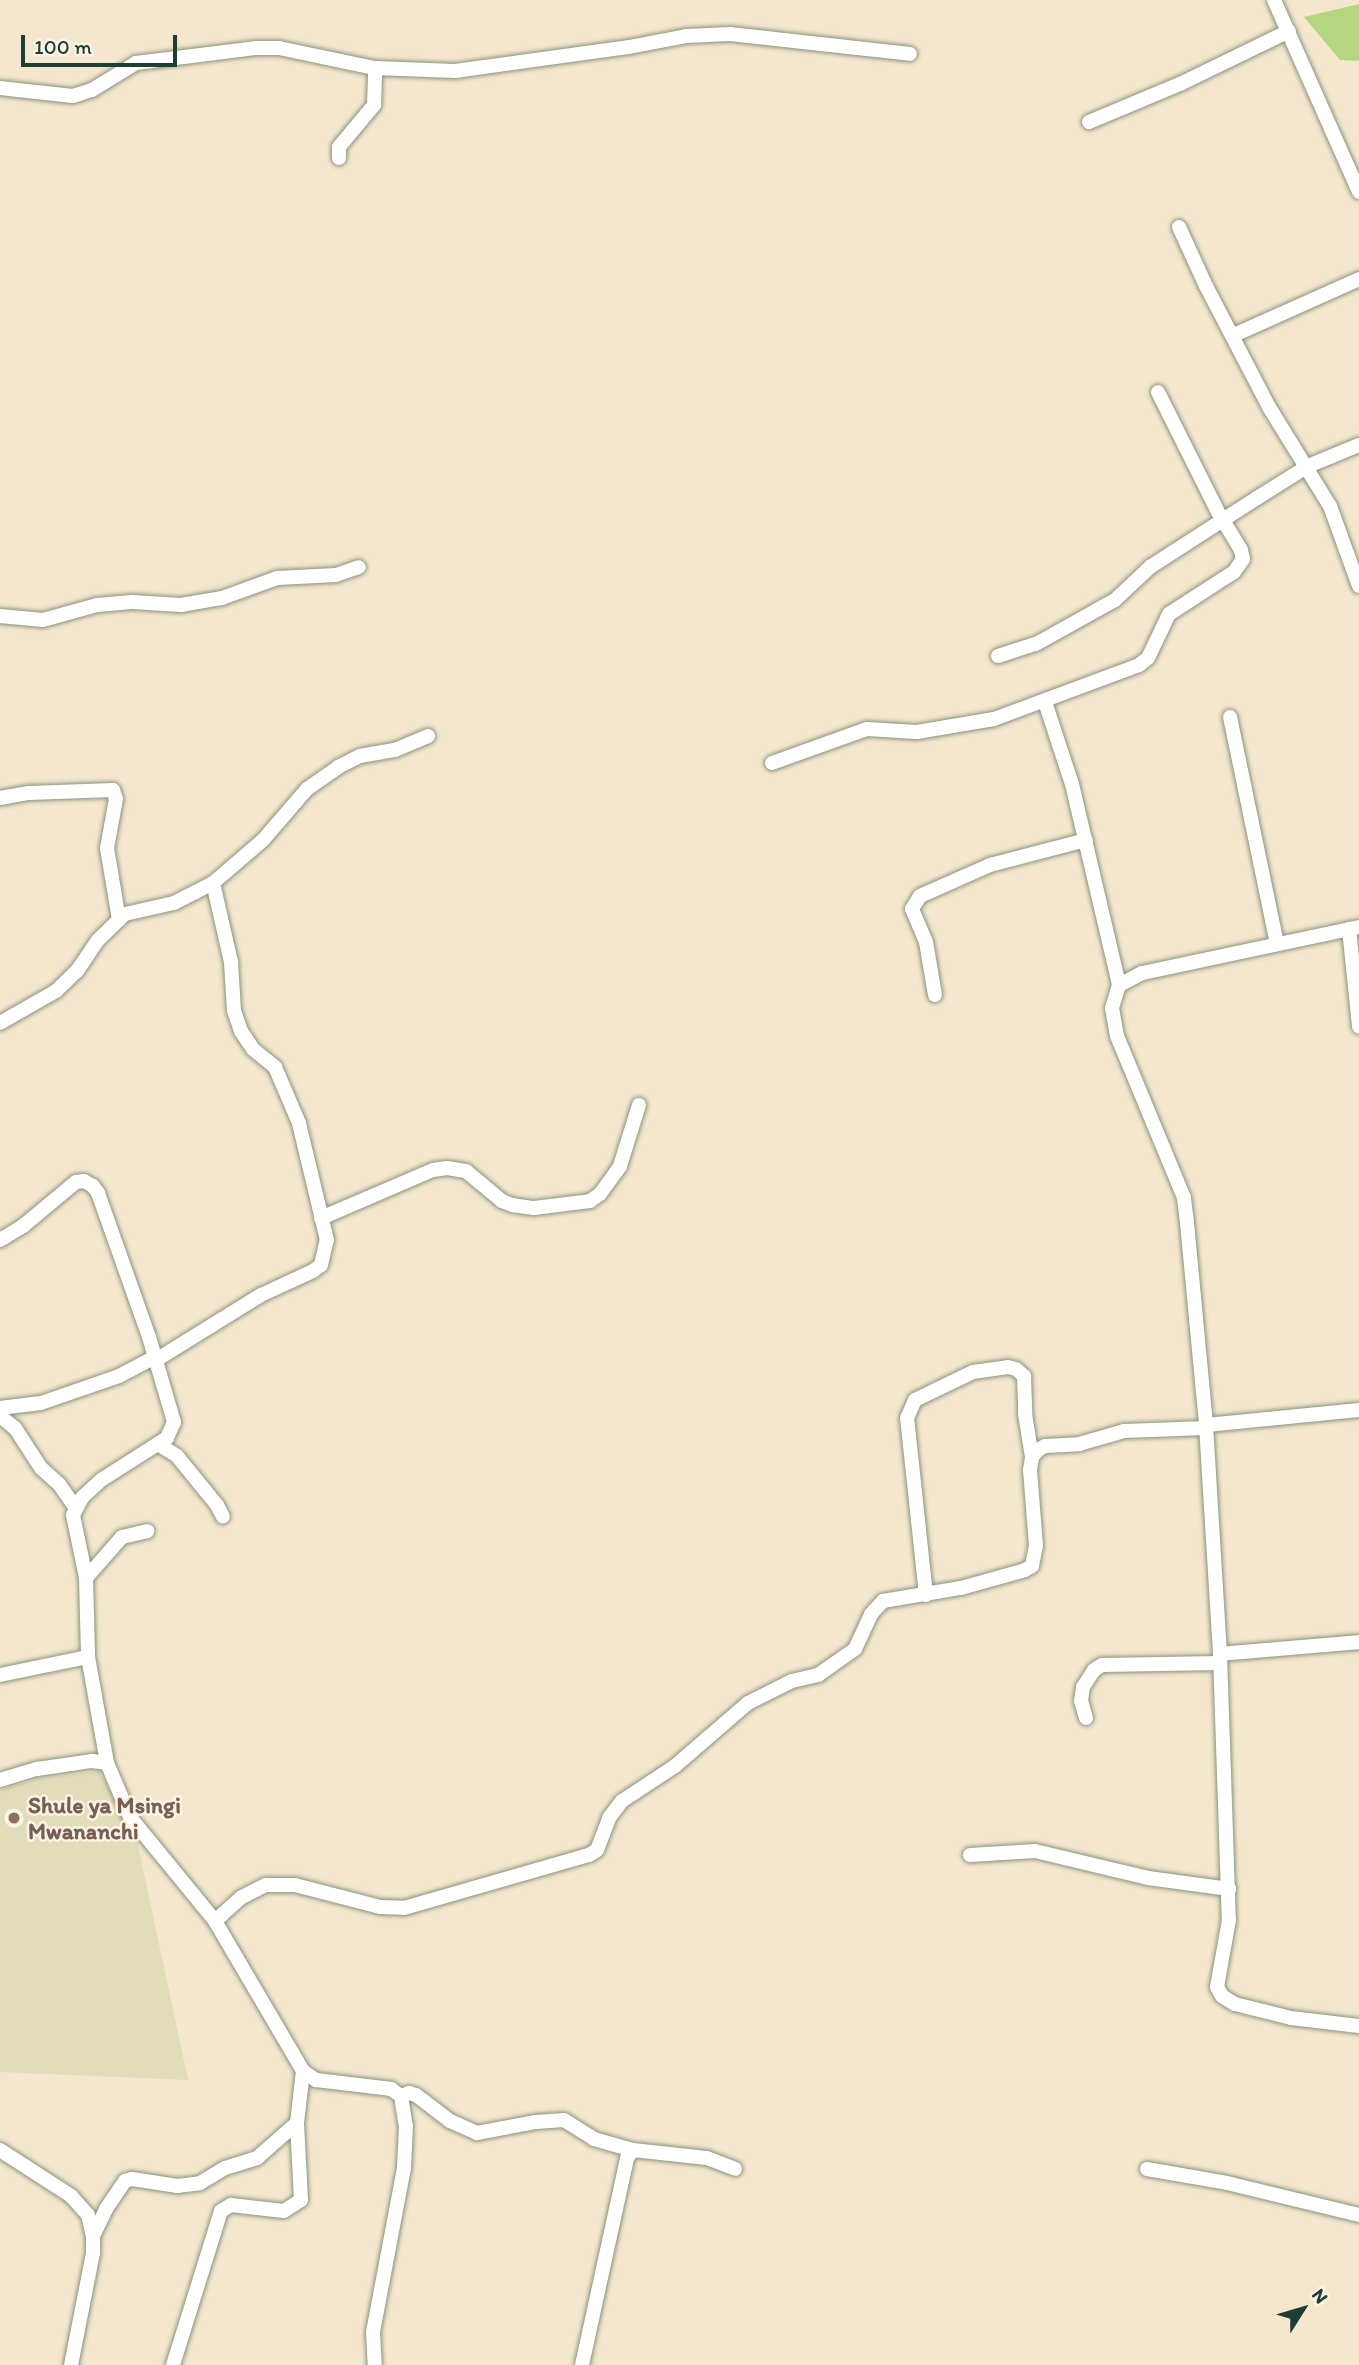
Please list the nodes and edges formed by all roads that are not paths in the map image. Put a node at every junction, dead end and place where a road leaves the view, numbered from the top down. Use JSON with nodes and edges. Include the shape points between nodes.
{"nodes":[{"id":1,"x":1274,"y":0,"type":"edge"},
{"id":2,"x":1289,"y":31,"type":"junction"},
{"id":3,"x":911,"y":54,"type":"dead end"},
{"id":4,"x":375,"y":68,"type":"junction"},
{"id":5,"x":0,"y":88,"type":"edge"},
{"id":6,"x":1089,"y":122,"type":"dead end"},
{"id":7,"x":339,"y":158,"type":"dead end"},
{"id":8,"x":1359,"y":192,"type":"edge"},
{"id":9,"x":1180,"y":226,"type":"dead end"},
{"id":10,"x":1359,"y":279,"type":"edge"},
{"id":11,"x":1234,"y":335,"type":"junction"},
{"id":12,"x":1158,"y":392,"type":"dead end"},
{"id":13,"x":1359,"y":445,"type":"edge"},
{"id":14,"x":1308,"y":466,"type":"junction"},
{"id":15,"x":1223,"y":520,"type":"junction"},
{"id":16,"x":359,"y":567,"type":"dead end"},
{"id":17,"x":1359,"y":586,"type":"edge"},
{"id":18,"x":0,"y":616,"type":"edge"},
{"id":19,"x":998,"y":656,"type":"dead end"},
{"id":20,"x":1045,"y":702,"type":"junction"},
{"id":21,"x":1230,"y":717,"type":"dead end"},
{"id":22,"x":428,"y":736,"type":"dead end"},
{"id":23,"x":772,"y":763,"type":"dead end"},
{"id":24,"x":0,"y":798,"type":"edge"},
{"id":25,"x":1086,"y":840,"type":"junction"},
{"id":26,"x":213,"y":883,"type":"junction"},
{"id":27,"x":119,"y":920,"type":"junction"},
{"id":28,"x":1354,"y":928,"type":"edge"},
{"id":29,"x":1277,"y":944,"type":"junction"},
{"id":30,"x":1119,"y":985,"type":"junction"},
{"id":31,"x":935,"y":995,"type":"dead end"},
{"id":32,"x":0,"y":1023,"type":"edge"},
{"id":33,"x":1359,"y":1026,"type":"edge"},
{"id":34,"x":639,"y":1105,"type":"dead end"},
{"id":35,"x":321,"y":1218,"type":"junction"},
{"id":36,"x":0,"y":1240,"type":"edge"},
{"id":37,"x":156,"y":1359,"type":"junction"},
{"id":38,"x":0,"y":1408,"type":"edge"},
{"id":39,"x":1359,"y":1410,"type":"edge"},
{"id":40,"x":0,"y":1416,"type":"edge"},
{"id":41,"x":1206,"y":1426,"type":"junction"},
{"id":42,"x":158,"y":1444,"type":"junction"},
{"id":43,"x":1032,"y":1457,"type":"junction"},
{"id":44,"x":75,"y":1507,"type":"junction"},
{"id":45,"x":223,"y":1517,"type":"dead end"},
{"id":46,"x":146,"y":1531,"type":"dead end"},
{"id":47,"x":86,"y":1578,"type":"junction"},
{"id":48,"x":926,"y":1595,"type":"junction"},
{"id":49,"x":1359,"y":1642,"type":"edge"},
{"id":50,"x":88,"y":1657,"type":"junction"},
{"id":51,"x":1220,"y":1658,"type":"junction"},
{"id":52,"x":0,"y":1675,"type":"edge"},
{"id":53,"x":1086,"y":1718,"type":"dead end"},
{"id":54,"x":107,"y":1763,"type":"junction"},
{"id":55,"x":0,"y":1780,"type":"edge"},
{"id":56,"x":970,"y":1855,"type":"dead end"},
{"id":57,"x":1229,"y":1889,"type":"junction"},
{"id":58,"x":215,"y":1921,"type":"junction"},
{"id":59,"x":1359,"y":2025,"type":"edge"},
{"id":60,"x":303,"y":2071,"type":"junction"},
{"id":61,"x":401,"y":2096,"type":"junction"},
{"id":62,"x":297,"y":2123,"type":"junction"},
{"id":63,"x":0,"y":2150,"type":"edge"},
{"id":64,"x":633,"y":2150,"type":"junction"},
{"id":65,"x":735,"y":2169,"type":"dead end"},
{"id":66,"x":1147,"y":2169,"type":"dead end"},
{"id":67,"x":1359,"y":2215,"type":"edge"},
{"id":68,"x":93,"y":2236,"type":"junction"},
{"id":69,"x":71,"y":2365,"type":"edge"},
{"id":70,"x":173,"y":2365,"type":"edge"},
{"id":71,"x":375,"y":2365,"type":"edge"},
{"id":72,"x":582,"y":2365,"type":"edge"}],
"edges":[{"from":1,"to":2,"type":"street"},
{"from":2,"to":6,"type":"street"},
{"from":2,"to":8,"type":"street"},
{"from":3,"to":4,"type":"street","via":[[730,34],[686,36],[455,71]]},
{"from":4,"to":5,"type":"street","via":[[279,48],[257,48],[136,63],[92,90],[73,96]]},
{"from":4,"to":7,"type":"street","via":[[374,105],[340,147]]},
{"from":9,"to":11,"type":"street"},
{"from":10,"to":11,"type":"street"},
{"from":11,"to":14,"type":"street","via":[[1269,407]]},
{"from":12,"to":15,"type":"street"},
{"from":13,"to":14,"type":"street"},
{"from":14,"to":15,"type":"street"},
{"from":14,"to":17,"type":"street","via":[[1336,517]]},
{"from":15,"to":19,"type":"street","via":[[1150,567],[1115,600],[1036,644]]},
{"from":15,"to":20,"type":"street","via":[[1243,559],[1234,572],[1169,614],[1155,648],[1139,665]]},
{"from":16,"to":18,"type":"street","via":[[336,575],[277,578],[222,598],[181,605],[97,605],[43,620]]},
{"from":20,"to":23,"type":"street","via":[[994,719],[916,732],[867,729]]},
{"from":20,"to":25,"type":"street"},
{"from":21,"to":29,"type":"street"},
{"from":22,"to":26,"type":"street","via":[[395,750],[360,756],[330,772]]},
{"from":24,"to":27,"type":"street","via":[[113,790],[116,799],[107,848]]},
{"from":25,"to":30,"type":"street"},
{"from":25,"to":31,"type":"street","via":[[990,865],[920,896],[912,909],[926,942]]},
{"from":26,"to":27,"type":"street","via":[[174,903],[125,914]]},
{"from":26,"to":35,"type":"street","via":[[231,962],[234,1011],[253,1049],[275,1067],[299,1123]]},
{"from":27,"to":32,"type":"street","via":[[56,991]]},
{"from":28,"to":29,"type":"street"},
{"from":28,"to":33,"type":"street"},
{"from":29,"to":30,"type":"street","via":[[1166,966]]},
{"from":30,"to":41,"type":"street","via":[[1112,1008],[1117,1035],[1184,1198]]},
{"from":34,"to":35,"type":"street","via":[[620,1166],[590,1201],[534,1208],[512,1205],[475,1175],[447,1168]]},
{"from":35,"to":37,"type":"street","via":[[327,1240],[321,1265],[261,1295]]},
{"from":36,"to":37,"type":"street","via":[[76,1182],[88,1183],[98,1193]]},
{"from":37,"to":38,"type":"street","via":[[41,1403]]},
{"from":37,"to":42,"type":"street","via":[[174,1422],[172,1432]]},
{"from":39,"to":41,"type":"street"},
{"from":40,"to":44,"type":"street","via":[[15,1428]]},
{"from":41,"to":43,"type":"street","via":[[1124,1431],[1079,1444],[1045,1446]]},
{"from":41,"to":51,"type":"street"},
{"from":42,"to":44,"type":"street","via":[[102,1480]]},
{"from":42,"to":45,"type":"street","via":[[177,1456]]},
{"from":43,"to":48,"type":"street","via":[[1037,1546],[1032,1566]]},
{"from":43,"to":48,"type":"street","via":[[1024,1376],[1016,1369],[973,1372],[915,1400],[908,1418]]},
{"from":44,"to":47,"type":"street"},
{"from":46,"to":47,"type":"street","via":[[122,1537]]},
{"from":47,"to":50,"type":"street"},
{"from":48,"to":58,"type":"street","via":[[883,1601],[871,1614],[855,1649],[818,1675],[792,1681],[748,1703],[674,1766],[622,1801],[609,1818],[597,1850],[581,1859],[404,1909],[295,1885],[266,1885],[242,1897]]},
{"from":49,"to":51,"type":"street"},
{"from":50,"to":52,"type":"street"},
{"from":50,"to":54,"type":"street"},
{"from":51,"to":53,"type":"street","via":[[1102,1665],[1083,1687]]},
{"from":51,"to":57,"type":"street"},
{"from":54,"to":55,"type":"street","via":[[37,1769]]},
{"from":54,"to":58,"type":"street","via":[[130,1817]]},
{"from":56,"to":57,"type":"street","via":[[1035,1851],[1148,1878]]},
{"from":57,"to":59,"type":"street","via":[[1228,1932],[1217,1987],[1222,1996],[1235,2004],[1292,2018]]},
{"from":58,"to":60,"type":"street"},
{"from":60,"to":61,"type":"street","via":[[316,2080],[391,2089]]},
{"from":60,"to":62,"type":"street"},
{"from":61,"to":64,"type":"street","via":[[416,2095],[450,2122],[477,2133],[564,2120],[594,2139]]},
{"from":61,"to":71,"type":"street","via":[[406,2126],[404,2168],[373,2332]]},
{"from":62,"to":68,"type":"street","via":[[257,2158],[225,2168],[200,2183],[177,2186],[125,2181]]},
{"from":62,"to":70,"type":"street","via":[[301,2200],[284,2211],[231,2206],[221,2211]]},
{"from":63,"to":68,"type":"street","via":[[82,2205]]},
{"from":64,"to":65,"type":"street","via":[[707,2158]]},
{"from":64,"to":72,"type":"street","via":[[627,2158]]},
{"from":66,"to":67,"type":"street"},
{"from":68,"to":69,"type":"street"}]}
